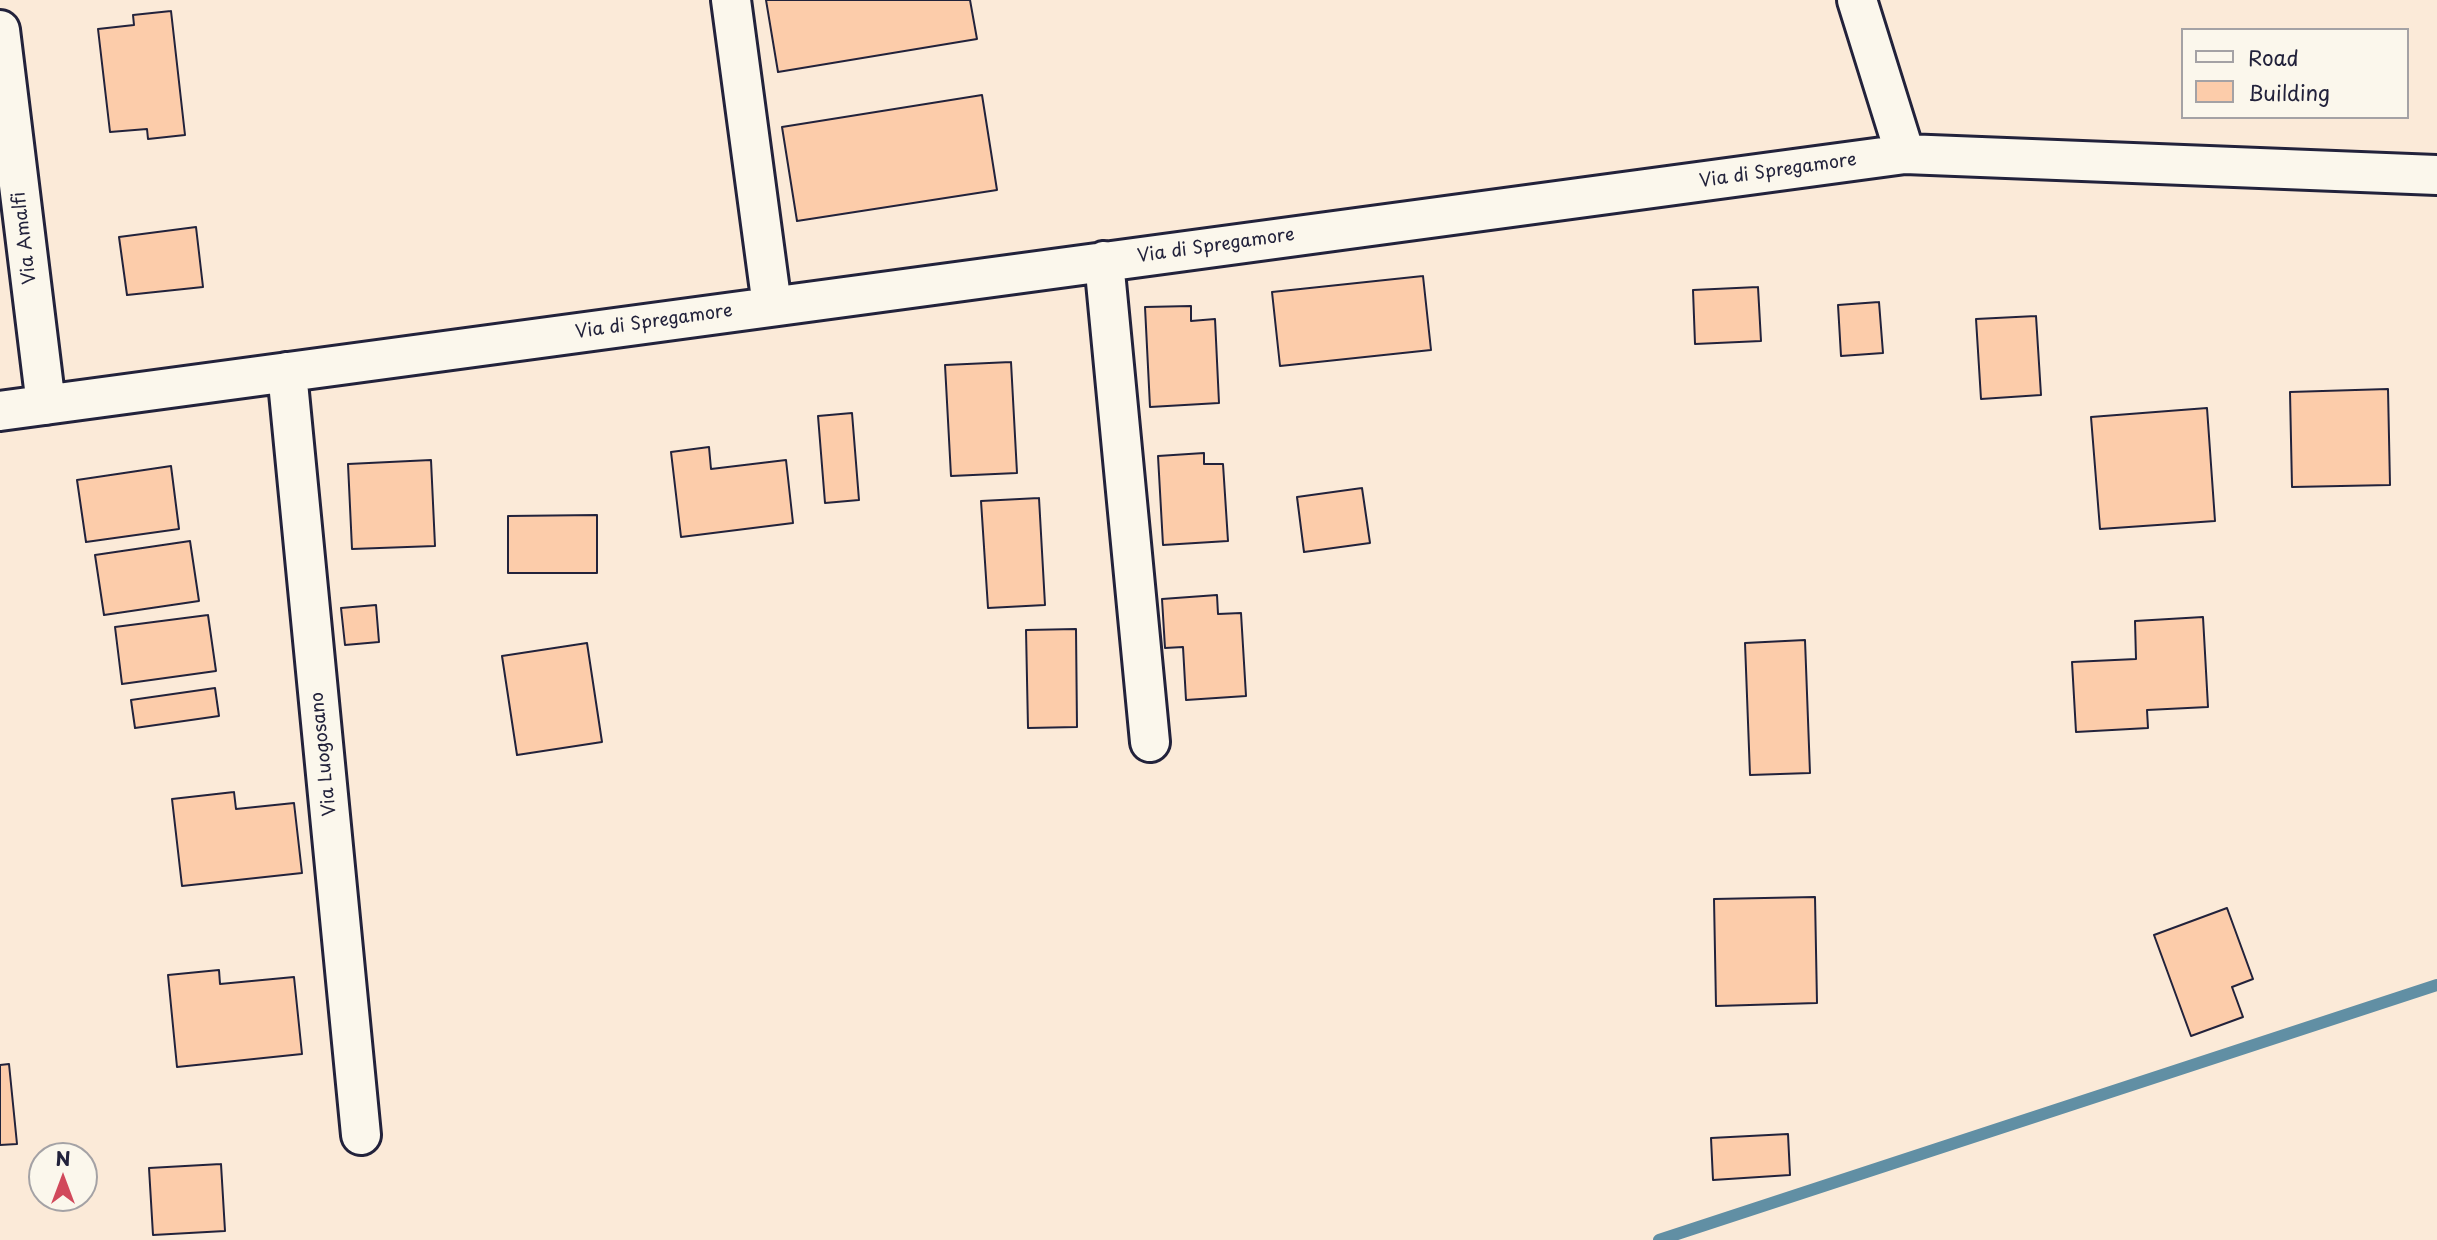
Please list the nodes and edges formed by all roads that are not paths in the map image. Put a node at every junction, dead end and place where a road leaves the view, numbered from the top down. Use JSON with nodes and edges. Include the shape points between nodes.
{"nodes":[{"id":1,"x":731,"y":0,"type":"edge"},
{"id":2,"x":1857,"y":0,"type":"edge"},
{"id":3,"x":0,"y":30,"type":"edge"},
{"id":4,"x":1905,"y":154,"type":"junction"},
{"id":5,"x":2437,"y":175,"type":"edge"},
{"id":6,"x":1104,"y":261,"type":"junction"},
{"id":7,"x":772,"y":306,"type":"junction"},
{"id":8,"x":287,"y":372,"type":"junction"},
{"id":9,"x":46,"y":405,"type":"junction"},
{"id":10,"x":0,"y":411,"type":"edge"},
{"id":11,"x":1150,"y":742,"type":"dead end"},
{"id":12,"x":362,"y":1135,"type":"dead end"}],
"edges":[{"from":1,"to":7,"type":"street"},
{"from":2,"to":4,"type":"street"},
{"from":3,"to":9,"type":"street","name":"Via Amalfi"},
{"from":4,"to":5,"type":"street","name":"Via di Spregamore"},
{"from":4,"to":6,"type":"street","name":"Via di Spregamore"},
{"from":6,"to":7,"type":"street","name":"Via di Spregamore"},
{"from":6,"to":11,"type":"street"},
{"from":7,"to":8,"type":"street","name":"Via di Spregamore"},
{"from":8,"to":9,"type":"street","name":"Via di Spregamore"},
{"from":8,"to":12,"type":"street","name":"Via Luogosano"},
{"from":9,"to":10,"type":"street","name":"Via di Spregamore"}]}
